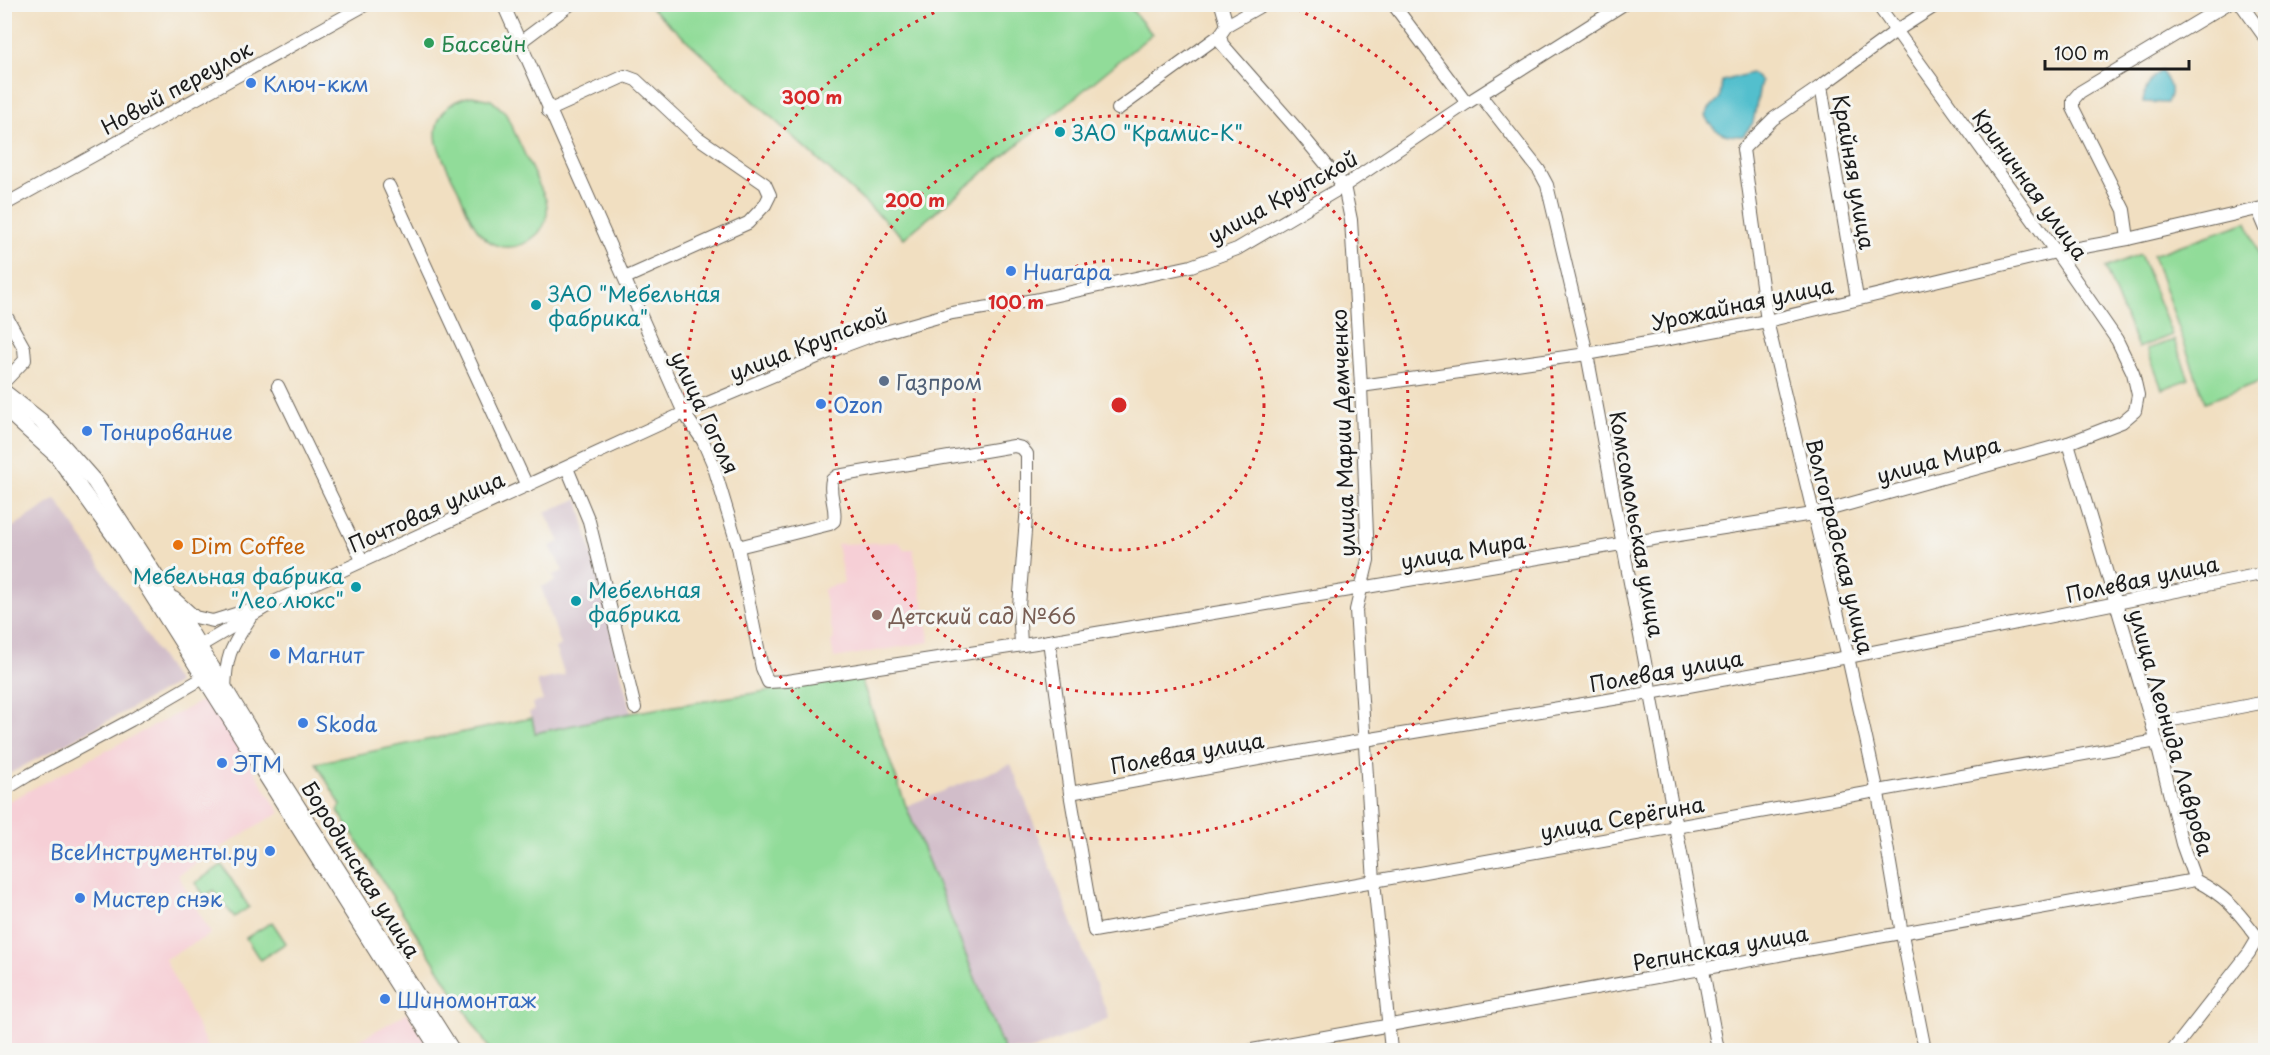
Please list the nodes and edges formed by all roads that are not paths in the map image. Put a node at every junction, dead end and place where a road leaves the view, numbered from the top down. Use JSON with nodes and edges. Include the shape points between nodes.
{"nodes":[{"id":1,"x":367,"y":4,"type":"edge"},
{"id":2,"x":503,"y":4,"type":"edge"},
{"id":3,"x":571,"y":4,"type":"edge"},
{"id":4,"x":1221,"y":4,"type":"edge"},
{"id":5,"x":1264,"y":4,"type":"edge"},
{"id":6,"x":1393,"y":4,"type":"edge"},
{"id":7,"x":1624,"y":4,"type":"edge"},
{"id":8,"x":1877,"y":4,"type":"edge"},
{"id":9,"x":1938,"y":4,"type":"edge"},
{"id":10,"x":2227,"y":4,"type":"edge"},
{"id":11,"x":2241,"y":4,"type":"edge"},
{"id":12,"x":1223,"y":30,"type":"junction"},
{"id":13,"x":1896,"y":31,"type":"junction"},
{"id":14,"x":2265,"y":39,"type":"edge"},
{"id":15,"x":519,"y":43,"type":"junction"},
{"id":16,"x":1821,"y":86,"type":"junction"},
{"id":17,"x":1481,"y":96,"type":"junction"},
{"id":18,"x":1467,"y":103,"type":"junction"},
{"id":19,"x":1118,"y":109,"type":"dead end"},
{"id":20,"x":548,"y":111,"type":"junction"},
{"id":21,"x":389,"y":186,"type":"dead end"},
{"id":22,"x":1344,"y":186,"type":"junction"},
{"id":23,"x":4,"y":205,"type":"edge"},
{"id":24,"x":2262,"y":208,"type":"edge"},
{"id":25,"x":2265,"y":229,"type":"edge"},
{"id":26,"x":2128,"y":238,"type":"junction"},
{"id":27,"x":2056,"y":252,"type":"junction"},
{"id":28,"x":625,"y":278,"type":"junction"},
{"id":29,"x":1857,"y":298,"type":"junction"},
{"id":30,"x":4,"y":312,"type":"edge"},
{"id":31,"x":1767,"y":321,"type":"junction"},
{"id":32,"x":1587,"y":354,"type":"junction"},
{"id":33,"x":4,"y":382,"type":"edge"},
{"id":34,"x":278,"y":386,"type":"dead end"},
{"id":35,"x":1361,"y":386,"type":"junction"},
{"id":36,"x":4,"y":392,"type":"edge"},
{"id":37,"x":2138,"y":395,"type":"joint"},
{"id":38,"x":4,"y":408,"type":"edge"},
{"id":39,"x":684,"y":413,"type":"junction"},
{"id":40,"x":2068,"y":443,"type":"junction"},
{"id":41,"x":567,"y":468,"type":"junction"},
{"id":42,"x":527,"y":486,"type":"junction"},
{"id":43,"x":1813,"y":514,"type":"junction"},
{"id":44,"x":1621,"y":543,"type":"junction"},
{"id":45,"x":738,"y":547,"type":"junction"},
{"id":46,"x":362,"y":560,"type":"junction"},
{"id":47,"x":2265,"y":573,"type":"edge"},
{"id":48,"x":1361,"y":587,"type":"junction"},
{"id":49,"x":166,"y":592,"type":"junction"},
{"id":50,"x":276,"y":601,"type":"junction"},
{"id":51,"x":2115,"y":604,"type":"junction"},
{"id":52,"x":252,"y":616,"type":"junction"},
{"id":53,"x":1049,"y":641,"type":"junction"},
{"id":54,"x":1021,"y":645,"type":"junction"},
{"id":55,"x":194,"y":649,"type":"junction"},
{"id":56,"x":1848,"y":657,"type":"junction"},
{"id":57,"x":209,"y":675,"type":"junction"},
{"id":58,"x":768,"y":682,"type":"joint"},
{"id":59,"x":225,"y":691,"type":"junction"},
{"id":60,"x":1650,"y":693,"type":"junction"},
{"id":61,"x":2265,"y":702,"type":"edge"},
{"id":62,"x":635,"y":708,"type":"dead end"},
{"id":63,"x":2152,"y":724,"type":"junction"},
{"id":64,"x":1365,"y":740,"type":"junction"},
{"id":65,"x":2157,"y":741,"type":"junction"},
{"id":66,"x":4,"y":790,"type":"edge"},
{"id":67,"x":1070,"y":792,"type":"junction"},
{"id":68,"x":1878,"y":793,"type":"junction"},
{"id":69,"x":1675,"y":828,"type":"junction"},
{"id":70,"x":2194,"y":880,"type":"junction"},
{"id":71,"x":1374,"y":881,"type":"junction"},
{"id":72,"x":1902,"y":934,"type":"junction"},
{"id":73,"x":1703,"y":969,"type":"junction"},
{"id":74,"x":1388,"y":1026,"type":"junction"},
{"id":75,"x":438,"y":1050,"type":"edge"},
{"id":76,"x":452,"y":1050,"type":"edge"},
{"id":77,"x":1252,"y":1050,"type":"edge"},
{"id":78,"x":1390,"y":1050,"type":"edge"},
{"id":79,"x":1718,"y":1050,"type":"edge"},
{"id":80,"x":1925,"y":1050,"type":"edge"},
{"id":81,"x":2173,"y":1050,"type":"edge"}],
"edges":[{"from":1,"to":23,"type":"street","name":"Новый переулок"},
{"from":2,"to":15,"type":"street","name":"улица Гоголя"},
{"from":3,"to":15,"type":"street"},
{"from":4,"to":12,"type":"street","name":"улица Марии Демченко"},
{"from":5,"to":12,"type":"street"},
{"from":6,"to":18,"type":"street"},
{"from":7,"to":17,"type":"street","name":"улица Крупской"},
{"from":8,"to":13,"type":"street","name":"Криничная улица"},
{"from":9,"to":13,"type":"street","name":"Крайняя улица"},
{"from":10,"to":26,"type":"street","via":[[2080,92],[2073,100],[2073,108],[2124,210]]},
{"from":11,"to":14,"type":"street"},
{"from":12,"to":19,"type":"street"},
{"from":12,"to":22,"type":"street","name":"улица Марии Демченко","via":[[1222,44]]},
{"from":13,"to":16,"type":"street","name":"Крайняя улица"},
{"from":13,"to":27,"type":"street","name":"Криничная улица"},
{"from":15,"to":20,"type":"street","name":"улица Гоголя"},
{"from":16,"to":29,"type":"street","name":"Крайняя улица"},
{"from":16,"to":31,"type":"street","name":"Волгоградская улица","via":[[1773,119],[1743,149]]},
{"from":17,"to":18,"type":"street","name":"улица Крупской"},
{"from":17,"to":32,"type":"street","name":"Комсомольская улица","via":[[1544,178]]},
{"from":18,"to":22,"type":"street","name":"улица Крупской"},
{"from":20,"to":28,"type":"street","name":"улица Гоголя"},
{"from":20,"to":28,"type":"street","via":[[625,76],[636,80],[697,137],[765,184],[770,195],[748,223]]},
{"from":21,"to":42,"type":"street"},
{"from":22,"to":35,"type":"street","name":"улица Марии Демченко","via":[[1351,220]]},
{"from":22,"to":39,"type":"street","name":"улица Крупской","via":[[1237,249],[1191,266],[952,314],[868,337]]},
{"from":24,"to":25,"type":"street"},
{"from":24,"to":26,"type":"street","name":"Урожайная улица"},
{"from":26,"to":27,"type":"street","name":"Урожайная улица"},
{"from":27,"to":29,"type":"street","name":"Урожайная улица"},
{"from":27,"to":37,"type":"street","name":"Криничная улица","via":[[2117,340],[2133,373]]},
{"from":28,"to":39,"type":"street","name":"улица Гоголя"},
{"from":29,"to":31,"type":"street","name":"Урожайная улица"},
{"from":30,"to":33,"type":"street","via":[[24,348],[25,360]]},
{"from":31,"to":32,"type":"street","name":"Урожайная улица"},
{"from":31,"to":43,"type":"street","name":"Волгоградская улица"},
{"from":32,"to":35,"type":"street","name":"Урожайная улица"},
{"from":32,"to":44,"type":"street","name":"Комсомольская улица"},
{"from":34,"to":46,"type":"street"},
{"from":35,"to":48,"type":"street","name":"улица Марии Демченко","via":[[1368,560]]},
{"from":36,"to":49,"type":"main road","name":"Бородинская улица","via":[[41,421],[94,481]]},
{"from":37,"to":40,"type":"street","name":"улица Мира","via":[[2135,411],[2122,422]]},
{"from":38,"to":55,"type":"main road","name":"Бородинская улица","via":[[38,436],[69,471]]},
{"from":39,"to":41,"type":"street","name":"Почтовая улица"},
{"from":39,"to":45,"type":"street","name":"улица Гоголя","via":[[713,464]]},
{"from":40,"to":43,"type":"street","name":"улица Мира"},
{"from":40,"to":51,"type":"street","name":"улица Леонида Лаврова"},
{"from":41,"to":42,"type":"street","name":"Почтовая улица"},
{"from":41,"to":62,"type":"street","via":[[590,521]]},
{"from":42,"to":46,"type":"street","name":"Почтовая улица"},
{"from":43,"to":44,"type":"street","name":"улица Мира"},
{"from":43,"to":56,"type":"street","name":"Волгоградская улица"},
{"from":44,"to":48,"type":"street","name":"улица Мира"},
{"from":44,"to":60,"type":"street","name":"Комсомольская улица"},
{"from":45,"to":54,"type":"street","via":[[830,524],[835,516],[830,488],[837,477],[1014,446],[1023,448],[1027,454],[1027,506],[1019,606]]},
{"from":45,"to":58,"type":"street","name":"улица Гоголя"},
{"from":46,"to":50,"type":"street","name":"Почтовая улица"},
{"from":47,"to":51,"type":"street","name":"Полевая улица"},
{"from":48,"to":53,"type":"street","name":"улица Мира"},
{"from":48,"to":64,"type":"street","name":"улица Марии Демченко","via":[[1356,610]]},
{"from":49,"to":50,"type":"street","via":[[195,617],[213,621]]},
{"from":49,"to":55,"type":"main road","name":"Бородинская улица"},
{"from":50,"to":52,"type":"street","name":"Почтовая улица"},
{"from":51,"to":56,"type":"street","name":"Полевая улица"},
{"from":51,"to":63,"type":"street","name":"улица Леонида Лаврова"},
{"from":52,"to":55,"type":"street","name":"Почтовая улица"},
{"from":52,"to":59,"type":"street","via":[[232,646],[226,663]]},
{"from":53,"to":54,"type":"street","name":"улица Мира"},
{"from":53,"to":67,"type":"street"},
{"from":54,"to":58,"type":"street","name":"улица Мира"},
{"from":55,"to":57,"type":"main road","name":"Бородинская улица"},
{"from":56,"to":60,"type":"street","name":"Полевая улица"},
{"from":56,"to":68,"type":"street","name":"Волгоградская улица"},
{"from":57,"to":59,"type":"main road","name":"Бородинская улица"},
{"from":57,"to":66,"type":"street"},
{"from":57,"to":75,"type":"main road","name":"Бородинская улица"},
{"from":59,"to":76,"type":"main road","name":"Бородинская улица"},
{"from":60,"to":64,"type":"street","name":"Полевая улица"},
{"from":60,"to":69,"type":"street","name":"Комсомольская улица"},
{"from":61,"to":63,"type":"street"},
{"from":63,"to":65,"type":"street","name":"улица Леонида Лаврова"},
{"from":64,"to":67,"type":"street","name":"Полевая улица"},
{"from":64,"to":71,"type":"street","name":"улица Марии Демченко"},
{"from":65,"to":68,"type":"street","name":"улица Серёгина"},
{"from":65,"to":70,"type":"street","name":"улица Леонида Лаврова"},
{"from":67,"to":71,"type":"street","name":"улица Серёгина","via":[[1094,931]]},
{"from":68,"to":69,"type":"street","name":"улица Серёгина"},
{"from":68,"to":72,"type":"street","name":"Волгоградская улица"},
{"from":69,"to":71,"type":"street","name":"улица Серёгина"},
{"from":69,"to":73,"type":"street","name":"Комсомольская улица"},
{"from":70,"to":72,"type":"street","name":"Репинская улица"},
{"from":70,"to":81,"type":"street","name":"улица Леонида Лаврова","via":[[2218,892],[2258,938]]},
{"from":71,"to":74,"type":"street","name":"улица Марии Демченко"},
{"from":72,"to":73,"type":"street","name":"Репинская улица"},
{"from":72,"to":80,"type":"street","name":"Волгоградская улица"},
{"from":73,"to":74,"type":"street","name":"Репинская улица"},
{"from":73,"to":79,"type":"street","name":"Комсомольская улица"},
{"from":74,"to":77,"type":"street","name":"Репинская улица"},
{"from":74,"to":78,"type":"street","name":"улица Марии Демченко"}]}
